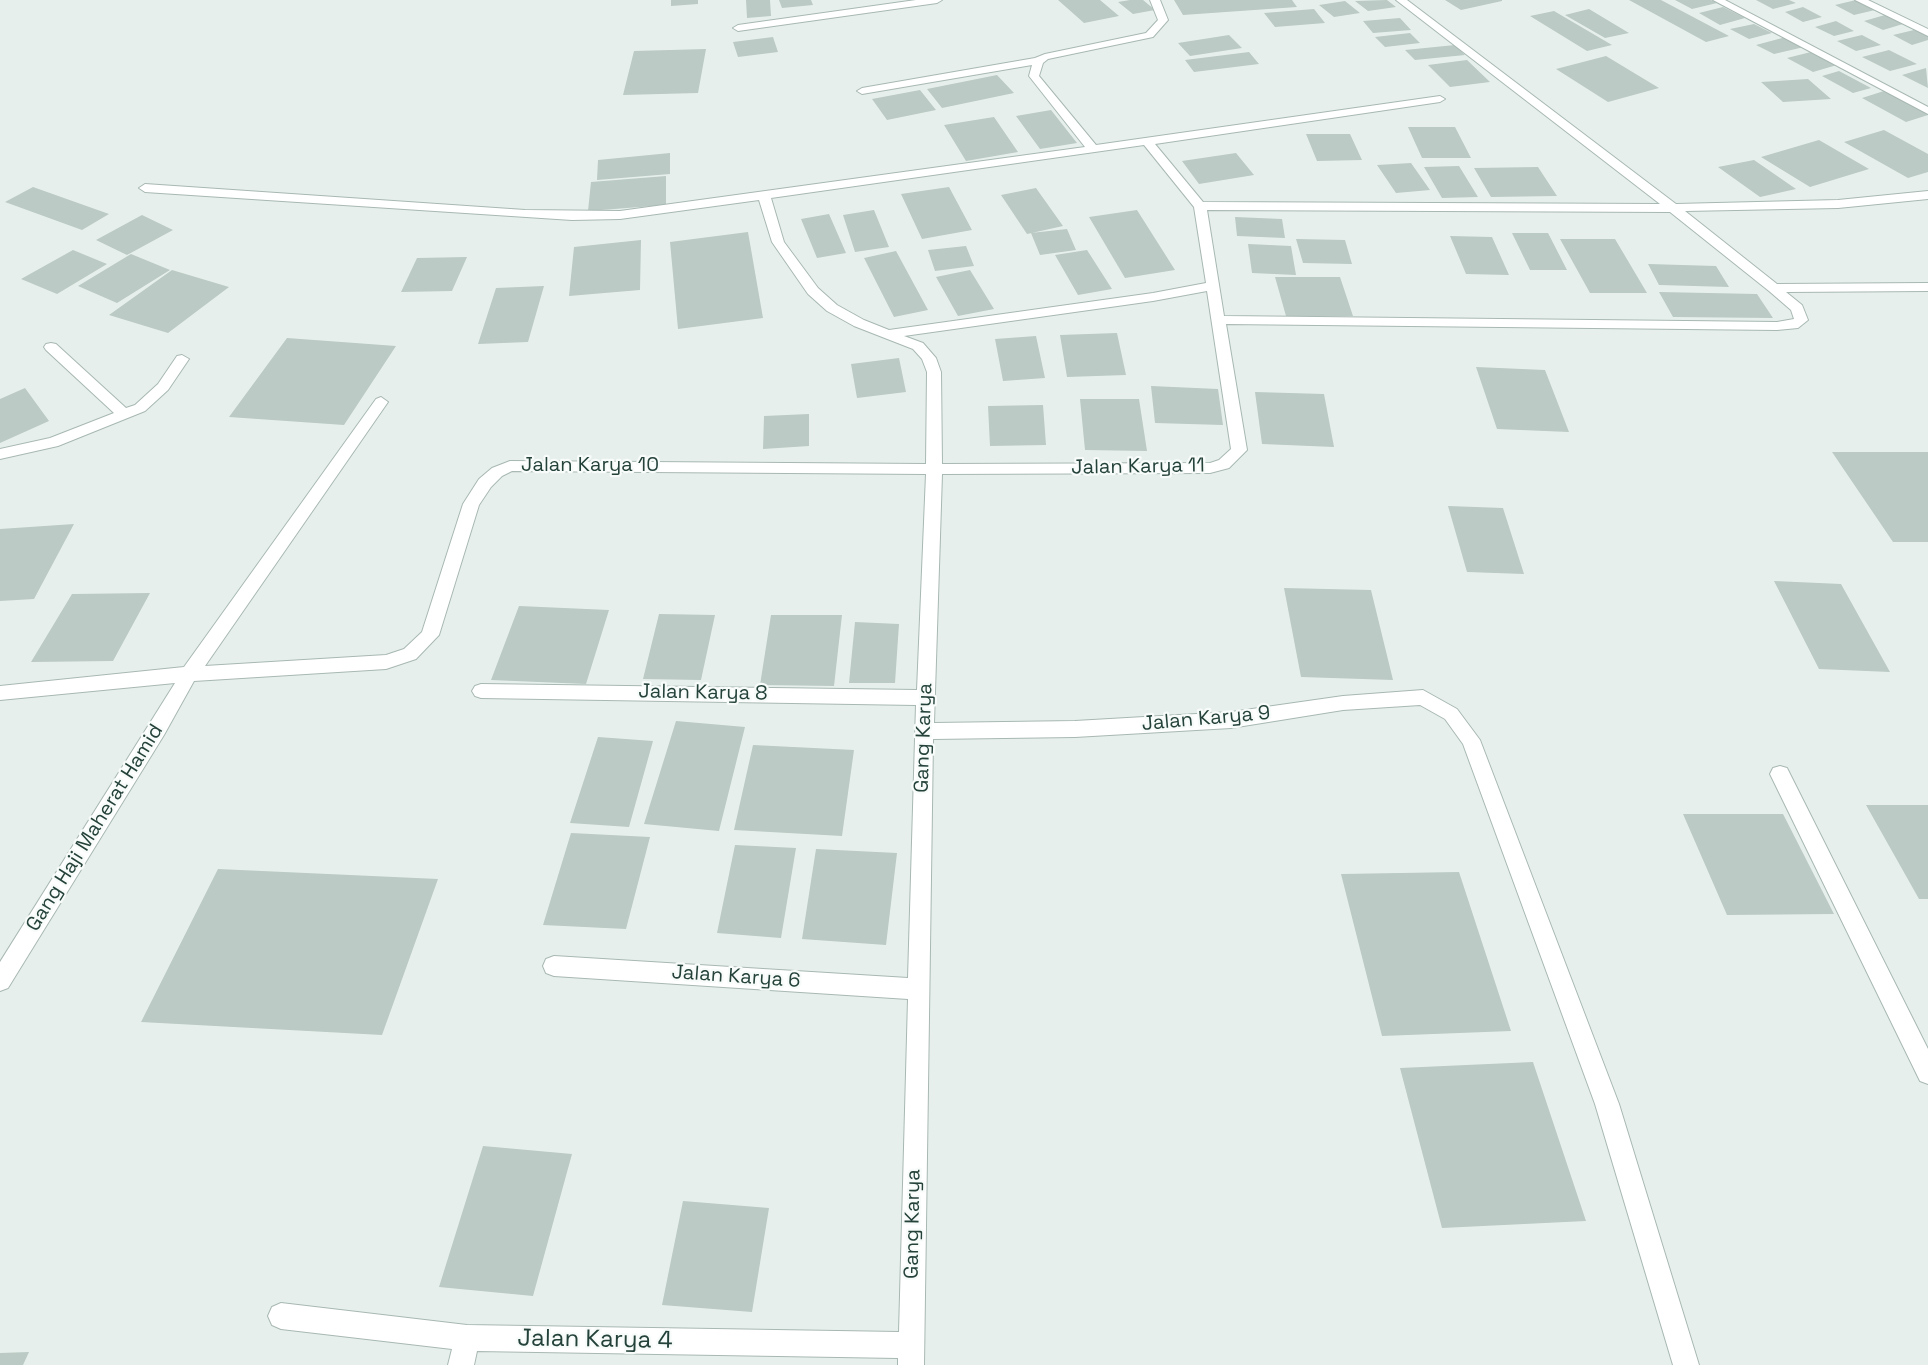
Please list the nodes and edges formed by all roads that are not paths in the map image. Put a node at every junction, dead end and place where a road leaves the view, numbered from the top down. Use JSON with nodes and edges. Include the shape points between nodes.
{"nodes":[{"id":1,"x":937,"y":0,"type":"edge"},
{"id":2,"x":1155,"y":0,"type":"edge"},
{"id":3,"x":1401,"y":0,"type":"edge"},
{"id":4,"x":1718,"y":0,"type":"edge"},
{"id":5,"x":1860,"y":0,"type":"edge"},
{"id":6,"x":738,"y":28,"type":"dead end"},
{"id":7,"x":1928,"y":33,"type":"edge"},
{"id":8,"x":1038,"y":62,"type":"junction"},
{"id":9,"x":862,"y":91,"type":"dead end"},
{"id":10,"x":1440,"y":99,"type":"dead end"},
{"id":11,"x":1928,"y":111,"type":"edge"},
{"id":12,"x":1147,"y":142,"type":"junction"},
{"id":13,"x":1094,"y":150,"type":"junction"},
{"id":14,"x":145,"y":188,"type":"dead end"},
{"id":15,"x":764,"y":195,"type":"junction"},
{"id":16,"x":1928,"y":195,"type":"edge"},
{"id":17,"x":1200,"y":206,"type":"junction"},
{"id":18,"x":1673,"y":208,"type":"junction"},
{"id":19,"x":1211,"y":286,"type":"junction"},
{"id":20,"x":1928,"y":287,"type":"edge"},
{"id":21,"x":1774,"y":288,"type":"junction"},
{"id":22,"x":1217,"y":320,"type":"junction"},
{"id":23,"x":892,"y":334,"type":"junction"},
{"id":24,"x":51,"y":347,"type":"dead end"},
{"id":25,"x":183,"y":358,"type":"dead end"},
{"id":26,"x":381,"y":402,"type":"dead end"},
{"id":27,"x":125,"y":415,"type":"junction"},
{"id":28,"x":0,"y":454,"type":"edge"},
{"id":29,"x":934,"y":469,"type":"junction"},
{"id":30,"x":189,"y":674,"type":"junction"},
{"id":31,"x":481,"y":691,"type":"dead end"},
{"id":32,"x":0,"y":693,"type":"edge"},
{"id":33,"x":925,"y":698,"type":"junction"},
{"id":34,"x":924,"y":731,"type":"junction"},
{"id":35,"x":1780,"y":774,"type":"dead end"},
{"id":36,"x":554,"y":966,"type":"dead end"},
{"id":37,"x":0,"y":981,"type":"edge"},
{"id":38,"x":918,"y":989,"type":"junction"},
{"id":39,"x":1928,"y":1072,"type":"edge"},
{"id":40,"x":281,"y":1316,"type":"dead end"},
{"id":41,"x":467,"y":1338,"type":"junction"},
{"id":42,"x":911,"y":1355,"type":"edge"},
{"id":43,"x":461,"y":1365,"type":"edge"},
{"id":44,"x":1686,"y":1365,"type":"edge"}],
"edges":[{"from":1,"to":6,"type":"street"},
{"from":2,"to":8,"type":"street","via":[[1163,20],[1149,35],[1044,57]]},
{"from":3,"to":18,"type":"street"},
{"from":4,"to":11,"type":"street"},
{"from":5,"to":7,"type":"street"},
{"from":8,"to":9,"type":"street"},
{"from":8,"to":13,"type":"street","via":[[1034,76]]},
{"from":10,"to":12,"type":"street"},
{"from":12,"to":13,"type":"street"},
{"from":12,"to":17,"type":"street"},
{"from":13,"to":15,"type":"street"},
{"from":14,"to":15,"type":"street","via":[[572,216],[620,215]]},
{"from":15,"to":23,"type":"street","name":"Gang Karya","via":[[778,242],[813,291],[832,308]]},
{"from":16,"to":18,"type":"street","via":[[1838,204]]},
{"from":17,"to":18,"type":"street"},
{"from":17,"to":19,"type":"street"},
{"from":18,"to":21,"type":"street"},
{"from":19,"to":22,"type":"street"},
{"from":19,"to":23,"type":"street"},
{"from":20,"to":21,"type":"street"},
{"from":21,"to":22,"type":"street","via":[[1797,308],[1801,320],[1793,326]]},
{"from":22,"to":29,"type":"street","name":"Jalan Karya 11","via":[[1239,450],[1224,464],[1210,468]]},
{"from":23,"to":29,"type":"street","name":"Gang Karya","via":[[918,346],[929,357],[934,372]]},
{"from":24,"to":27,"type":"street"},
{"from":25,"to":27,"type":"street","via":[[163,387],[140,408]]},
{"from":26,"to":30,"type":"street","name":"Gang Haji Maherat Hamid"},
{"from":27,"to":28,"type":"street","via":[[53,442]]},
{"from":29,"to":30,"type":"street","name":"Jalan Karya 10","via":[[510,466],[484,483],[471,504],[430,635],[410,654],[386,662]]},
{"from":29,"to":33,"type":"street","name":"Gang Karya"},
{"from":30,"to":32,"type":"street","name":"Jalan Karya 10"},
{"from":30,"to":37,"type":"street","name":"Gang Haji Maherat Hamid"},
{"from":31,"to":33,"type":"street","name":"Jalan Karya 8"},
{"from":33,"to":34,"type":"street","name":"Gang Karya"},
{"from":34,"to":38,"type":"street","name":"Gang Karya"},
{"from":34,"to":44,"type":"street","name":"Jalan Karya 9","via":[[1075,729],[1231,720],[1342,703],[1423,697],[1451,714],[1471,740],[1607,1104]]},
{"from":35,"to":39,"type":"street"},
{"from":36,"to":38,"type":"street","name":"Jalan Karya 6"},
{"from":38,"to":42,"type":"street","name":"Gang Karya"},
{"from":40,"to":41,"type":"street","name":"Jalan Karya 4"},
{"from":41,"to":42,"type":"street","name":"Jalan Karya 4"},
{"from":41,"to":43,"type":"street"}]}
